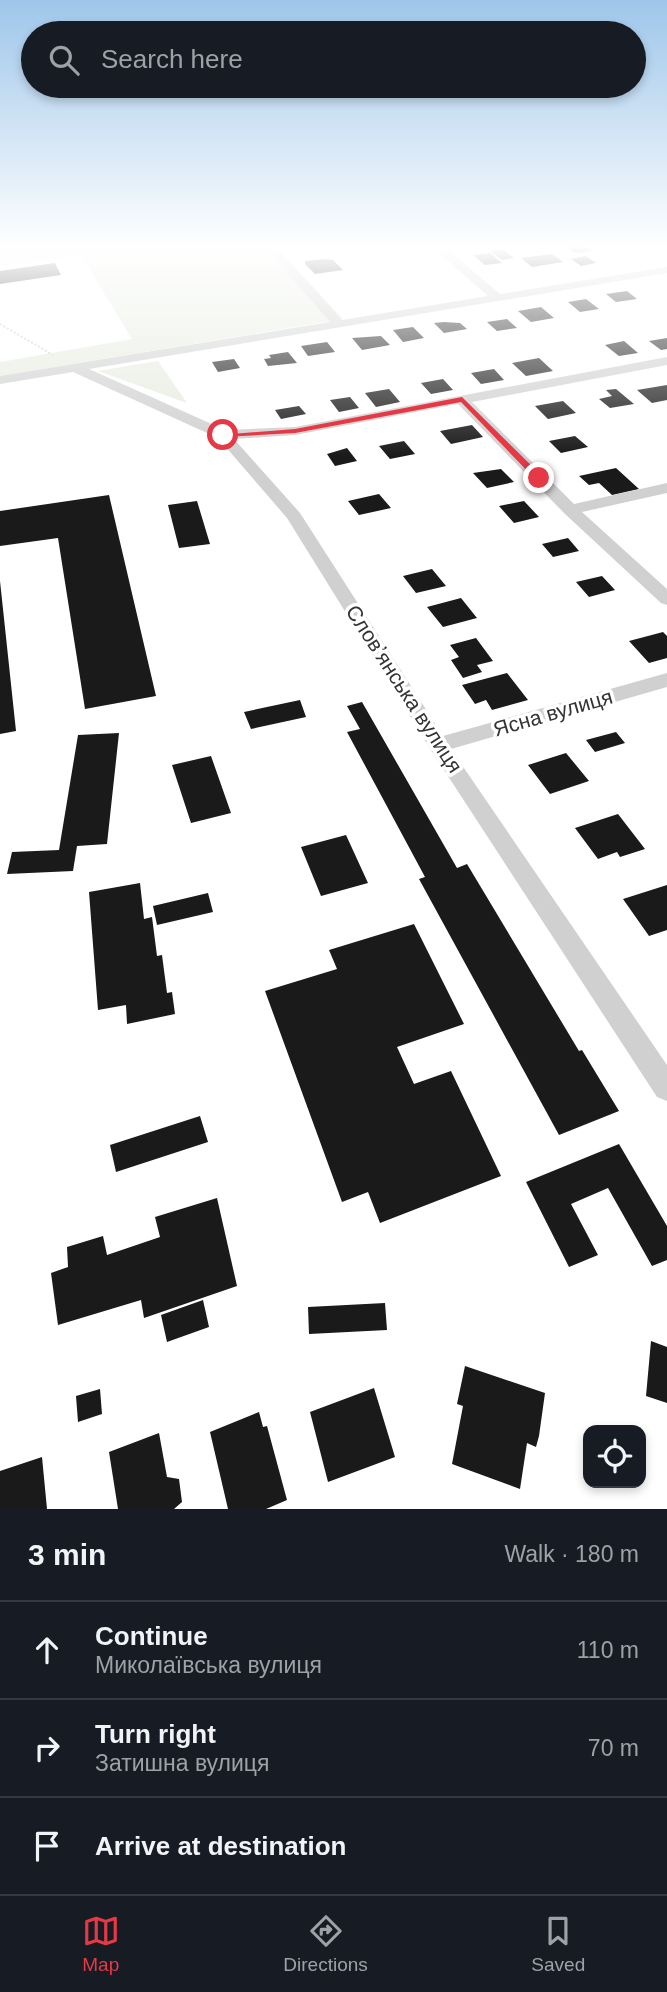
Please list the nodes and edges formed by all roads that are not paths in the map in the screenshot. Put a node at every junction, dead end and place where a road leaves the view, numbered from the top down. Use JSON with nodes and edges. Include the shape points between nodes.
{"nodes":[{"id":1,"x":331,"y":314,"type":"edge"},
{"id":2,"x":398,"y":314,"type":"edge"},
{"id":3,"x":340,"y":324,"type":"junction"},
{"id":4,"x":667,"y":361,"type":"edge"},
{"id":5,"x":73,"y":367,"type":"junction"},
{"id":6,"x":0,"y":380,"type":"edge"},
{"id":7,"x":462,"y":400,"type":"junction"},
{"id":8,"x":223,"y":435,"type":"junction"},
{"id":9,"x":667,"y":488,"type":"edge"},
{"id":10,"x":570,"y":510,"type":"junction"},
{"id":11,"x":667,"y":598,"type":"edge"},
{"id":12,"x":667,"y":680,"type":"edge"},
{"id":13,"x":438,"y":745,"type":"junction"},
{"id":14,"x":667,"y":1088,"type":"edge"}],
"edges":[{"from":1,"to":3,"type":"street"},
{"from":2,"to":3,"type":"street"},
{"from":3,"to":5,"type":"street"},
{"from":4,"to":7,"type":"street"},
{"from":5,"to":6,"type":"street"},
{"from":5,"to":8,"type":"street","name":"Словʼянська вулиця"},
{"from":7,"to":8,"type":"street","via":[[295,431]]},
{"from":7,"to":10,"type":"street"},
{"from":8,"to":13,"type":"street","name":"Словʼянська вулиця","via":[[294,516]]},
{"from":9,"to":10,"type":"street"},
{"from":10,"to":11,"type":"street"},
{"from":12,"to":13,"type":"street","name":"Ясна вулиця"},
{"from":13,"to":14,"type":"street","name":"Словʼянська вулиця"}]}
